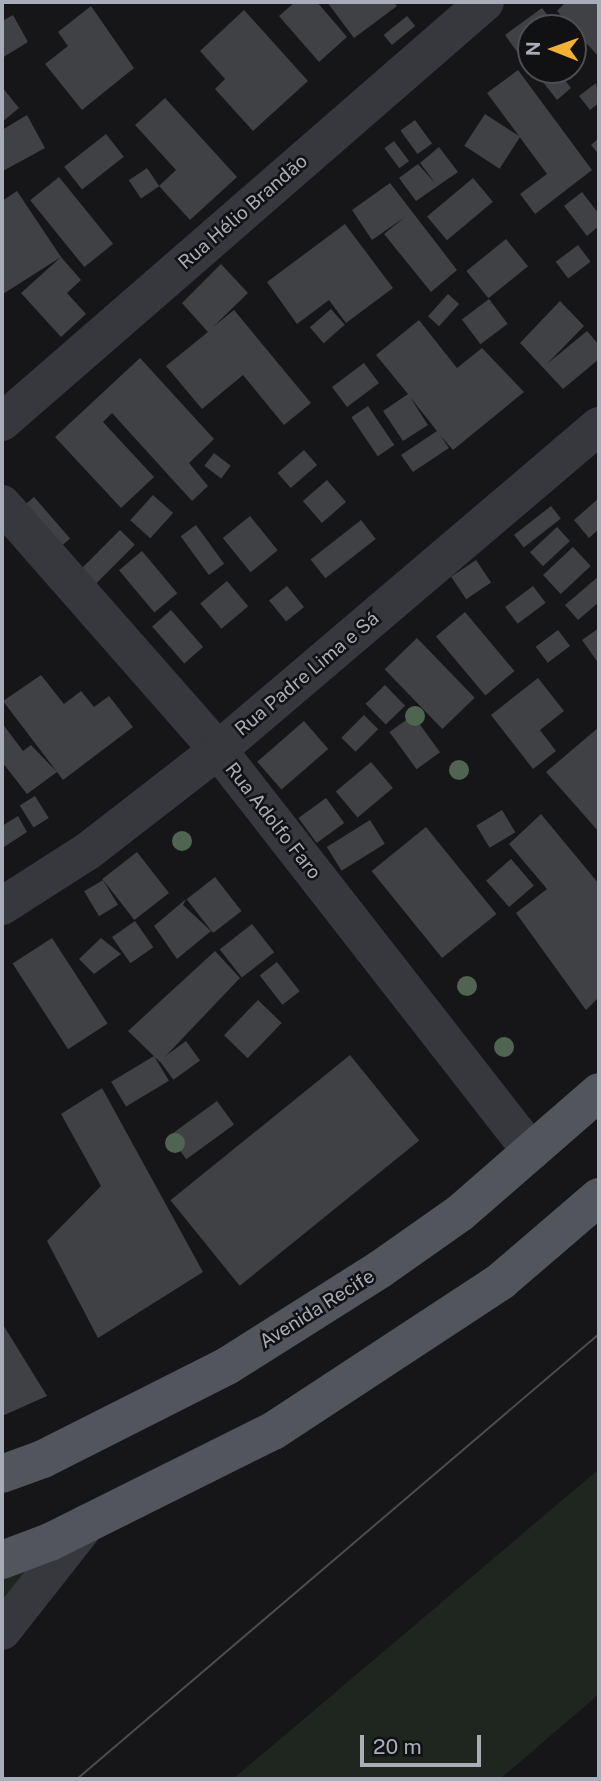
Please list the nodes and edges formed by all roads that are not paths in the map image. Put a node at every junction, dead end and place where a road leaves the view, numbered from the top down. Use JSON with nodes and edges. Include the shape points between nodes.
{"nodes":[{"id":1,"x":485,"y":2,"type":"edge"},
{"id":2,"x":2,"y":422,"type":"edge"},
{"id":3,"x":599,"y":426,"type":"edge"},
{"id":4,"x":2,"y":504,"type":"edge"},
{"id":5,"x":218,"y":750,"type":"junction"},
{"id":6,"x":2,"y":906,"type":"edge"},
{"id":7,"x":599,"y":1092,"type":"edge"},
{"id":8,"x":531,"y":1150,"type":"junction"},
{"id":9,"x":599,"y":1196,"type":"edge"},
{"id":10,"x":2,"y":1474,"type":"edge"},
{"id":11,"x":88,"y":1523,"type":"junction"},
{"id":12,"x":2,"y":1560,"type":"edge"},
{"id":13,"x":2,"y":1631,"type":"edge"}],
"edges":[{"from":1,"to":2,"type":"street","name":"Rua Hélio Brandão"},
{"from":3,"to":5,"type":"street","name":"Rua Padre Lima e Sá"},
{"from":4,"to":5,"type":"street","name":"Rua Adolfo Faro"},
{"from":5,"to":6,"type":"street","name":"Rua Padre Lima e Sá","via":[[88,851]]},
{"from":5,"to":8,"type":"street","name":"Rua Adolfo Faro"},
{"from":7,"to":8,"type":"main road","name":"Avenida Recife"},
{"from":8,"to":10,"type":"main road","name":"Avenida Recife","via":[[460,1213],[227,1366],[44,1459]]},
{"from":9,"to":11,"type":"main road","via":[[501,1282],[390,1357],[273,1431]]},
{"from":11,"to":12,"type":"main road"},
{"from":11,"to":13,"type":"street"}]}
